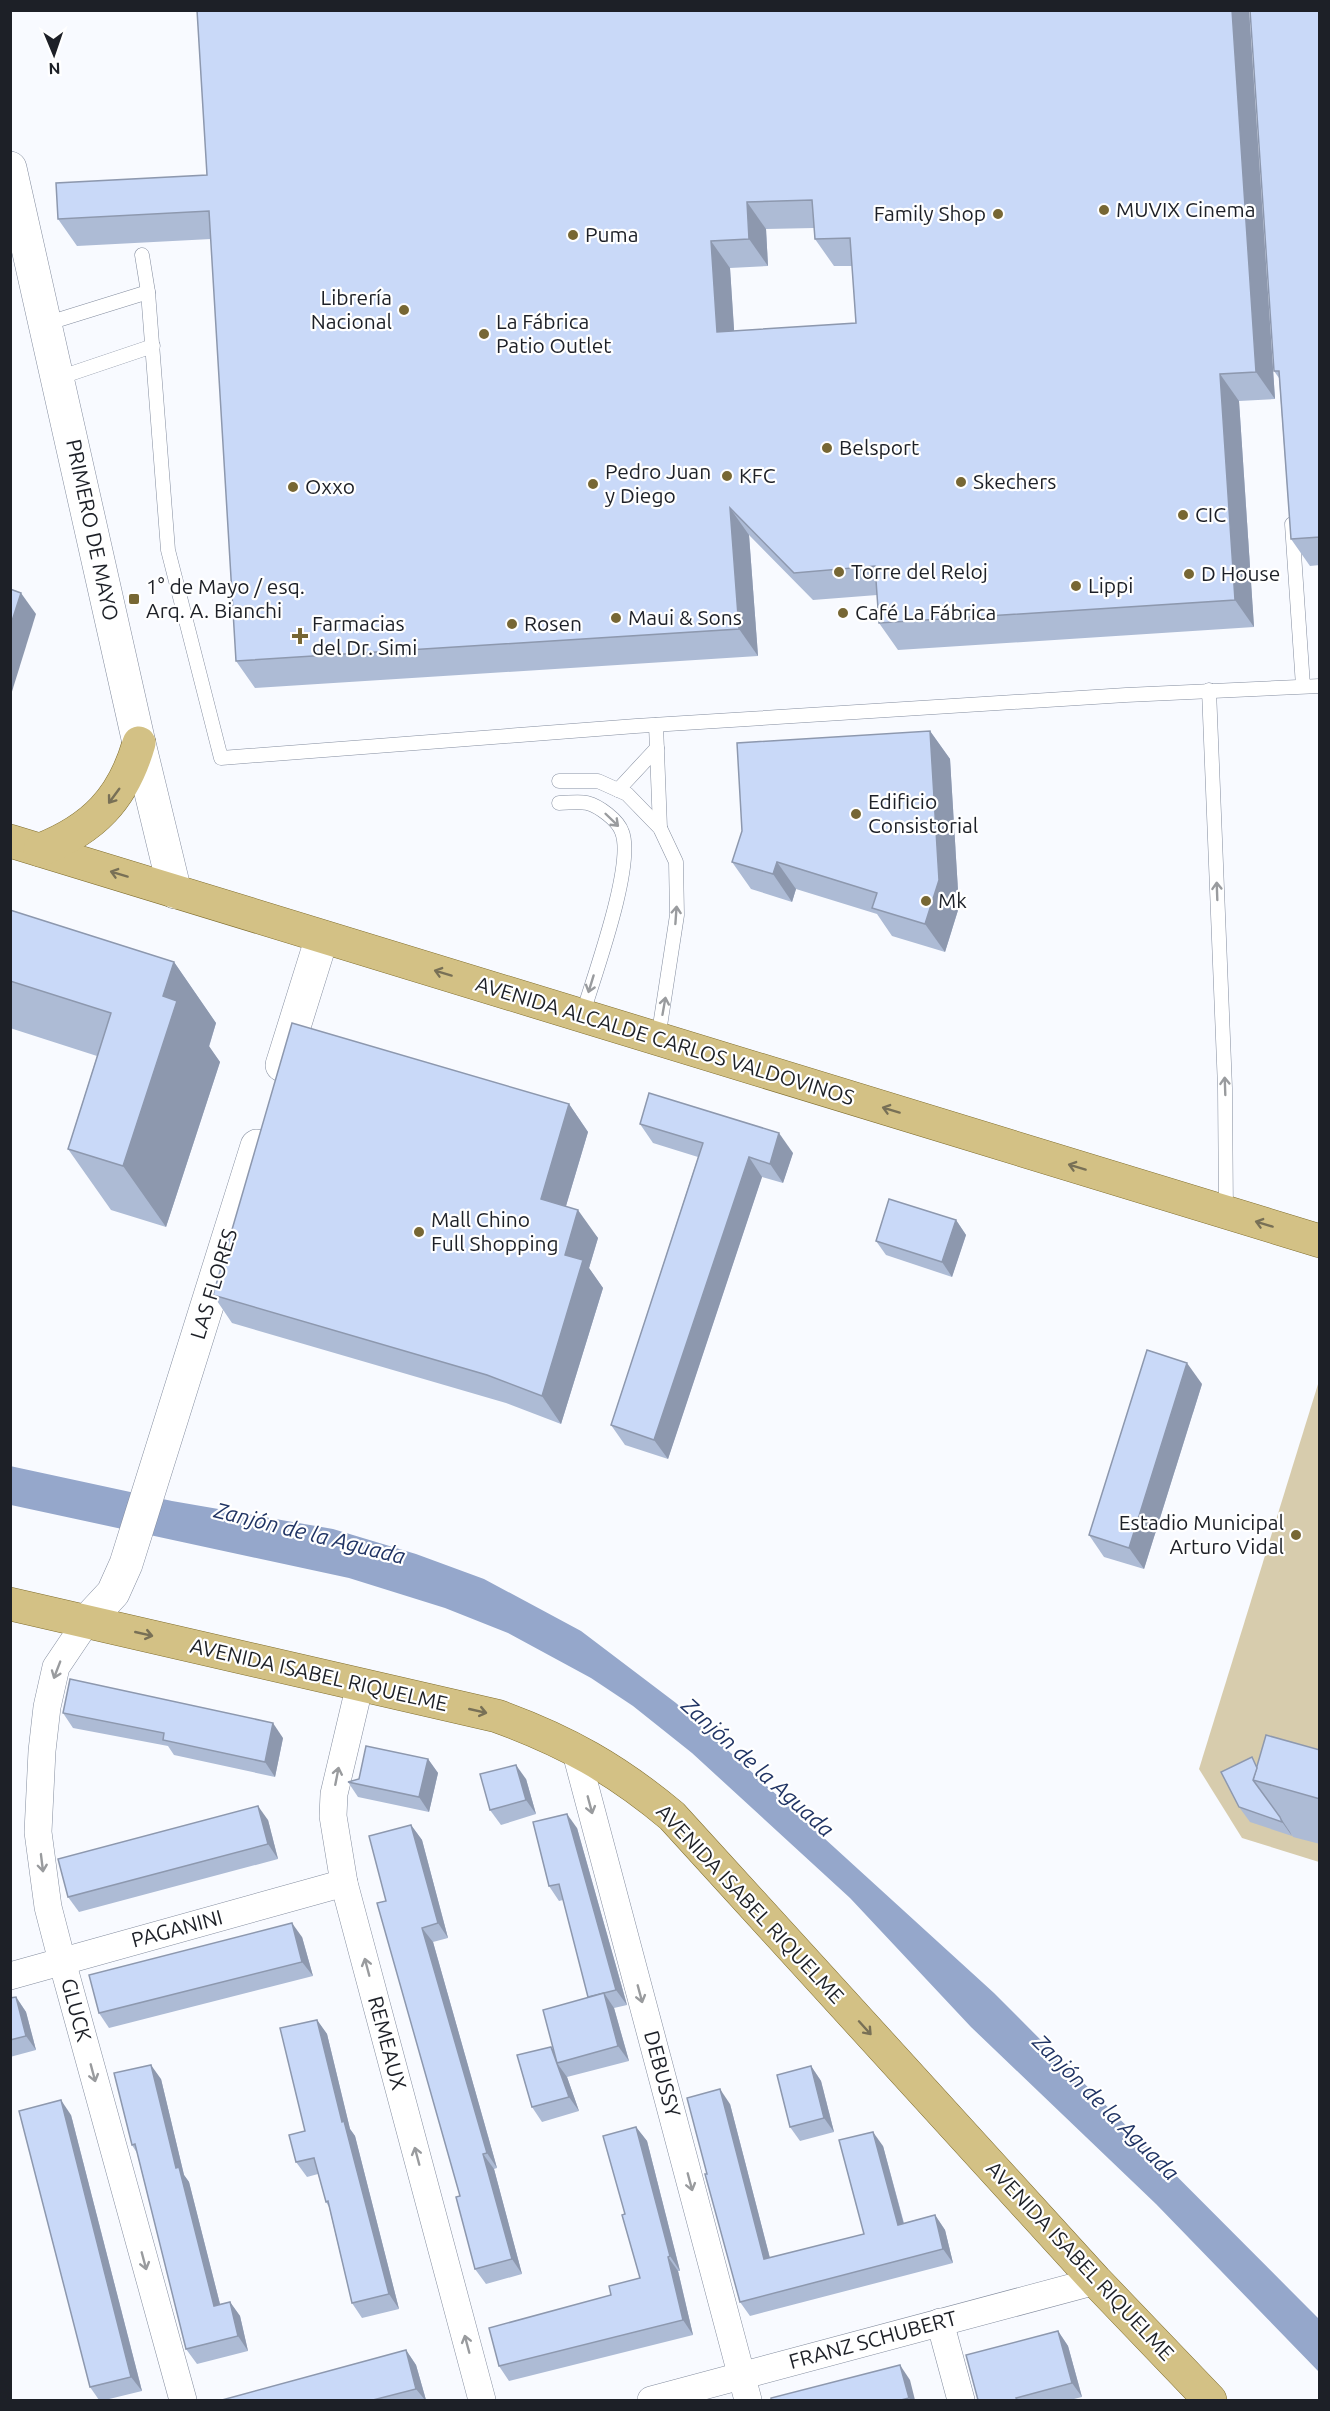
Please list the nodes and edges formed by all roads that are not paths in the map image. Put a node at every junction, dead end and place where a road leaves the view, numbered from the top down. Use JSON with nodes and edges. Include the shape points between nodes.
{"nodes":[{"id":1,"x":10,"y":168,"type":"edge"},
{"id":2,"x":142,"y":255,"type":"dead end"},
{"id":3,"x":148,"y":292,"type":"junction"},
{"id":4,"x":45,"y":324,"type":"junction"},
{"id":5,"x":153,"y":346,"type":"junction"},
{"id":6,"x":58,"y":378,"type":"junction"},
{"id":7,"x":1291,"y":508,"type":"edge"},
{"id":8,"x":1303,"y":686,"type":"junction"},
{"id":9,"x":1320,"y":686,"type":"edge"},
{"id":10,"x":1209,"y":690,"type":"junction"},
{"id":11,"x":656,"y":725,"type":"junction"},
{"id":12,"x":139,"y":743,"type":"junction"},
{"id":13,"x":657,"y":748,"type":"junction"},
{"id":14,"x":559,"y":781,"type":"dead end"},
{"id":15,"x":618,"y":790,"type":"junction"},
{"id":16,"x":559,"y":803,"type":"dead end"},
{"id":17,"x":660,"y":828,"type":"junction"},
{"id":18,"x":25,"y":845,"type":"edge"},
{"id":19,"x":175,"y":892,"type":"junction"},
{"id":20,"x":322,"y":937,"type":"junction"},
{"id":21,"x":582,"y":1016,"type":"junction"},
{"id":22,"x":658,"y":1039,"type":"junction"},
{"id":23,"x":1227,"y":1213,"type":"junction"},
{"id":24,"x":1320,"y":1241,"type":"edge"},
{"id":25,"x":10,"y":1604,"type":"edge"},
{"id":26,"x":87,"y":1621,"type":"junction"},
{"id":27,"x":360,"y":1684,"type":"junction"},
{"id":28,"x":575,"y":1749,"type":"junction"},
{"id":29,"x":344,"y":1883,"type":"junction"},
{"id":30,"x":62,"y":1961,"type":"junction"},
{"id":31,"x":10,"y":1976,"type":"edge"},
{"id":32,"x":1096,"y":2280,"type":"junction"},
{"id":33,"x":940,"y":2322,"type":"junction"},
{"id":34,"x":745,"y":2388,"type":"edge"},
{"id":35,"x":1201,"y":2394,"type":"edge"},
{"id":36,"x":183,"y":2400,"type":"edge"},
{"id":37,"x":482,"y":2400,"type":"edge"},
{"id":38,"x":651,"y":2400,"type":"edge"},
{"id":39,"x":961,"y":2400,"type":"edge"}],
"edges":[{"from":1,"to":4,"type":"street","name":"PRIMERO DE MAYO"},
{"from":2,"to":3,"type":"lane"},
{"from":3,"to":4,"type":"lane"},
{"from":3,"to":5,"type":"lane"},
{"from":4,"to":6,"type":"street","name":"PRIMERO DE MAYO"},
{"from":5,"to":6,"type":"lane"},
{"from":5,"to":11,"type":"lane","via":[[168,550],[220,758]]},
{"from":6,"to":12,"type":"street","name":"PRIMERO DE MAYO"},
{"from":7,"to":8,"type":"lane"},
{"from":8,"to":9,"type":"lane"},
{"from":8,"to":10,"type":"lane"},
{"from":10,"to":11,"type":"lane"},
{"from":23,"to":10,"type":"lane","one_way":true},
{"from":11,"to":13,"type":"lane"},
{"from":12,"to":18,"type":"main road","one_way":true,"via":[[125,780],[100,815],[81,830]]},
{"from":12,"to":19,"type":"street","name":"PRIMERO DE MAYO"},
{"from":13,"to":15,"type":"lane"},
{"from":13,"to":17,"type":"lane"},
{"from":14,"to":15,"type":"lane","via":[[598,781]]},
{"from":15,"to":17,"type":"lane","via":[[627,794]]},
{"from":16,"to":21,"type":"lane","one_way":true,"via":[[588,803],[611,817],[622,831],[624,844],[619,894]]},
{"from":22,"to":17,"type":"lane","one_way":true,"via":[[677,915],[675,862]]},
{"from":19,"to":18,"type":"main road","name":"AVENIDA ALCALDE CARLOS VALDOVINOS","one_way":true},
{"from":19,"to":20,"type":"main road","name":"AVENIDA ALCALDE CARLOS VALDOVINOS"},
{"from":21,"to":20,"type":"main road","name":"AVENIDA ALCALDE CARLOS VALDOVINOS","one_way":true},
{"from":20,"to":26,"type":"street","name":"LAS FLORES","via":[[126,1564],[113,1593]]},
{"from":21,"to":22,"type":"main road","name":"AVENIDA ALCALDE CARLOS VALDOVINOS"},
{"from":23,"to":22,"type":"main road","name":"AVENIDA ALCALDE CARLOS VALDOVINOS","one_way":true},
{"from":24,"to":23,"type":"main road","name":"AVENIDA ALCALDE CARLOS VALDOVINOS","one_way":true},
{"from":25,"to":26,"type":"main road","name":"AVENIDA ISABEL RIQUELME"},
{"from":26,"to":27,"type":"main road","name":"AVENIDA ISABEL RIQUELME","one_way":true},
{"from":26,"to":30,"type":"street","name":"GLUCK","one_way":true,"via":[[56,1667],[42,1751],[38,1832],[48,1906]]},
{"from":27,"to":28,"type":"main road","name":"AVENIDA ISABEL RIQUELME","one_way":true,"via":[[497,1716]]},
{"from":29,"to":27,"type":"street","name":"REMEAUX","one_way":true,"via":[[333,1794]]},
{"from":28,"to":32,"type":"main road","name":"AVENIDA ISABEL RIQUELME","one_way":true,"via":[[610,1768],[672,1816]]},
{"from":28,"to":34,"type":"street","name":"DEBUSSY","one_way":true},
{"from":29,"to":30,"type":"street","name":"PAGANINI"},
{"from":37,"to":29,"type":"street","name":"REMEAUX","one_way":true},
{"from":30,"to":31,"type":"street","name":"PAGANINI"},
{"from":30,"to":36,"type":"street","name":"GLUCK","one_way":true},
{"from":32,"to":33,"type":"street","name":"FRANZ SCHUBERT"},
{"from":32,"to":35,"type":"main road","name":"AVENIDA ISABEL RIQUELME"},
{"from":33,"to":34,"type":"street","name":"FRANZ SCHUBERT"},
{"from":33,"to":39,"type":"street"},
{"from":34,"to":38,"type":"street","name":"FRANZ SCHUBERT"}]}
